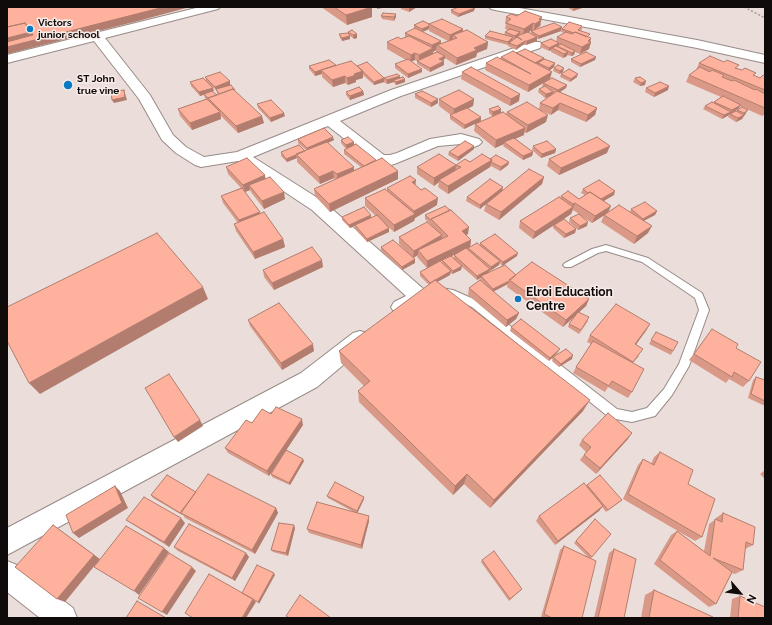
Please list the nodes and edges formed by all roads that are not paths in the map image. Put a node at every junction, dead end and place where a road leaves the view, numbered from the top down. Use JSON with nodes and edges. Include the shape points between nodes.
{"nodes":[{"id":1,"x":214,"y":7,"type":"edge"},
{"id":2,"x":495,"y":7,"type":"edge"},
{"id":3,"x":97,"y":36,"type":"junction"},
{"id":4,"x":536,"y":45,"type":"edge"},
{"id":5,"x":7,"y":59,"type":"edge"},
{"id":6,"x":765,"y":59,"type":"edge"},
{"id":7,"x":328,"y":120,"type":"junction"},
{"id":8,"x":474,"y":142,"type":"dead end"},
{"id":9,"x":241,"y":156,"type":"junction"},
{"id":10,"x":568,"y":265,"type":"dead end"},
{"id":11,"x":421,"y":298,"type":"junction"},
{"id":12,"x":7,"y":542,"type":"edge"},
{"id":13,"x":7,"y":576,"type":"edge"},
{"id":14,"x":63,"y":618,"type":"edge"}],
"edges":[{"from":1,"to":3,"type":"street"},
{"from":2,"to":6,"type":"street"},
{"from":3,"to":5,"type":"street"},
{"from":3,"to":9,"type":"street","via":[[145,98],[167,137],[181,150],[201,162]]},
{"from":4,"to":7,"type":"street","via":[[396,92]]},
{"from":7,"to":8,"type":"street","via":[[380,159],[391,160],[440,141],[461,139]]},
{"from":7,"to":9,"type":"street"},
{"from":9,"to":11,"type":"street","via":[[318,206]]},
{"from":10,"to":11,"type":"lane","via":[[606,248],[644,260],[699,296],[704,310],[684,366],[668,392],[651,412],[632,417],[614,414],[475,304],[452,294],[434,291]]},
{"from":11,"to":12,"type":"street","via":[[400,308],[310,380]]},
{"from":13,"to":14,"type":"street"}]}
